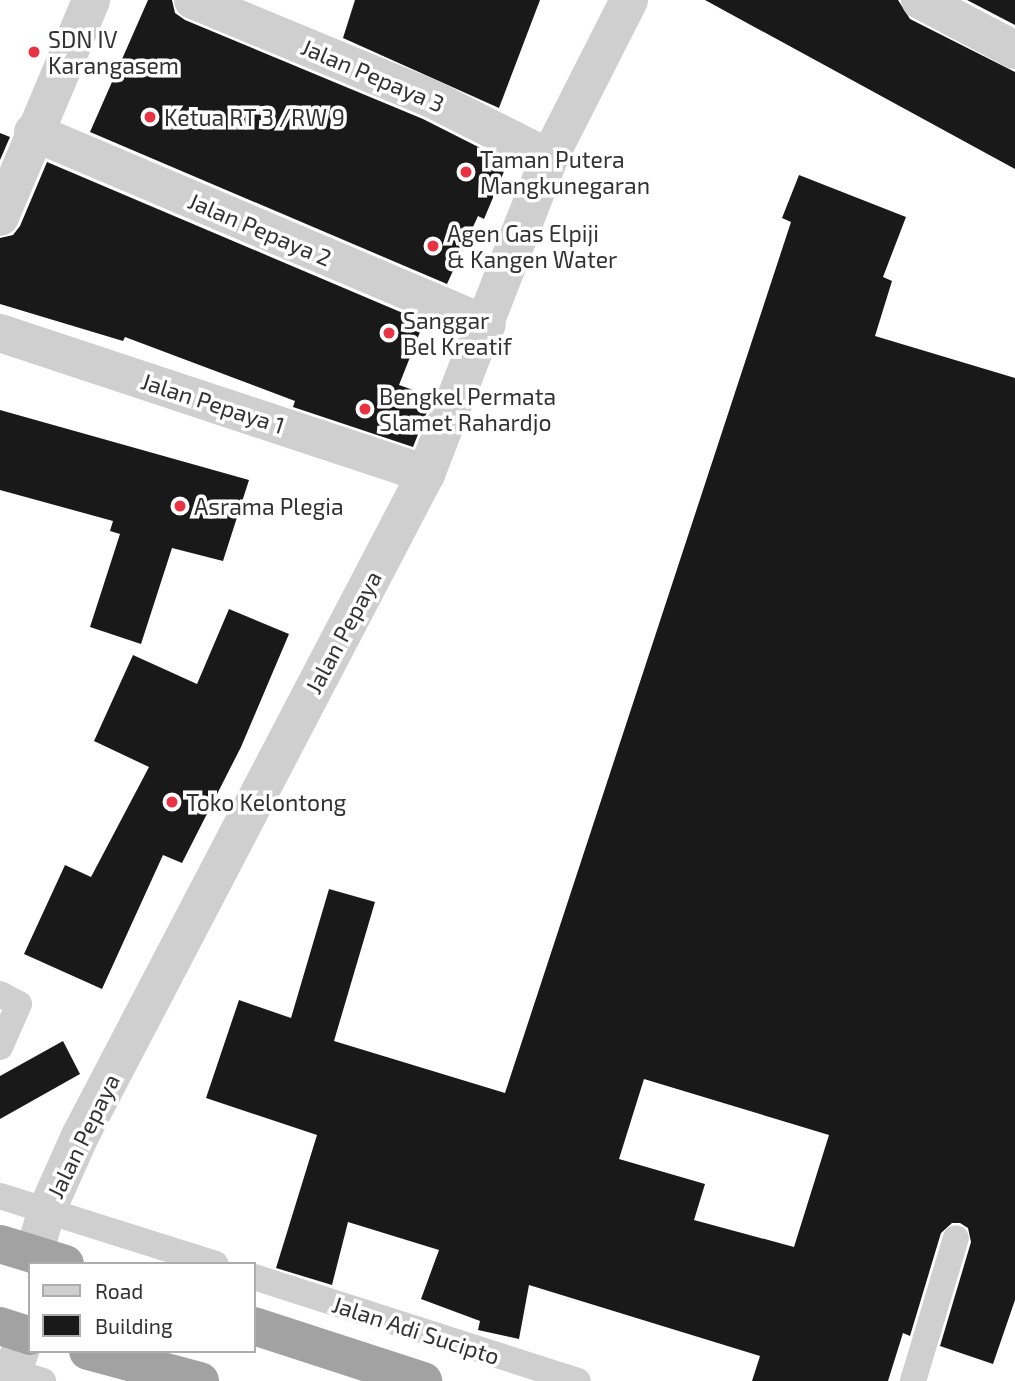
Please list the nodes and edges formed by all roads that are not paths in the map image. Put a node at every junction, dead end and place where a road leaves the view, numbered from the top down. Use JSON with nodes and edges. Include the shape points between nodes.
{"nodes":[{"id":1,"x":91,"y":0,"type":"edge"},
{"id":2,"x":193,"y":0,"type":"edge"},
{"id":3,"x":629,"y":0,"type":"edge"},
{"id":4,"x":920,"y":0,"type":"edge"},
{"id":5,"x":1015,"y":50,"type":"edge"},
{"id":6,"x":33,"y":132,"type":"junction"},
{"id":7,"x":549,"y":158,"type":"junction"},
{"id":8,"x":0,"y":218,"type":"edge"},
{"id":9,"x":487,"y":325,"type":"junction"},
{"id":10,"x":0,"y":333,"type":"edge"},
{"id":11,"x":426,"y":474,"type":"junction"},
{"id":12,"x":0,"y":994,"type":"edge"},
{"id":13,"x":0,"y":1047,"type":"edge"},
{"id":14,"x":0,"y":1196,"type":"edge"},
{"id":15,"x":47,"y":1210,"type":"junction"},
{"id":16,"x":956,"y":1238,"type":"dead end"},
{"id":17,"x":33,"y":1254,"type":"edge"},
{"id":18,"x":211,"y":1262,"type":"edge"},
{"id":19,"x":256,"y":1278,"type":"edge"},
{"id":20,"x":383,"y":1321,"type":"junction"},
{"id":21,"x":256,"y":1327,"type":"edge"},
{"id":22,"x":19,"y":1332,"type":"edge"},
{"id":23,"x":440,"y":1338,"type":"junction"},
{"id":24,"x":95,"y":1353,"type":"edge"},
{"id":25,"x":369,"y":1363,"type":"junction"},
{"id":26,"x":16,"y":1376,"type":"edge"},
{"id":27,"x":200,"y":1381,"type":"edge"},
{"id":28,"x":423,"y":1381,"type":"edge"},
{"id":29,"x":578,"y":1381,"type":"edge"},
{"id":30,"x":913,"y":1381,"type":"edge"}],
"edges":[{"from":1,"to":6,"type":"street"},
{"from":2,"to":7,"type":"street","name":"Jalan Pepaya 3","via":[[432,99]]},
{"from":3,"to":7,"type":"street","name":"Jalan Pepaya"},
{"from":4,"to":5,"type":"street"},
{"from":6,"to":8,"type":"street"},
{"from":6,"to":9,"type":"street","name":"Jalan Pepaya 2"},
{"from":7,"to":9,"type":"street","name":"Jalan Pepaya"},
{"from":9,"to":11,"type":"street","name":"Jalan Pepaya"},
{"from":10,"to":11,"type":"street","name":"Jalan Pepaya 1"},
{"from":11,"to":15,"type":"street","name":"Jalan Pepaya","via":[[80,1136]]},
{"from":12,"to":13,"type":"lane","via":[[19,1004]]},
{"from":14,"to":15,"type":"lane"},
{"from":15,"to":17,"type":"street","name":"Jalan Pepaya"},
{"from":15,"to":18,"type":"lane"},
{"from":16,"to":30,"type":"lane"},
{"from":19,"to":20,"type":"lane","name":"Jalan Adi Sucipto"},
{"from":20,"to":23,"type":"lane","name":"Jalan Adi Sucipto"},
{"from":20,"to":25,"type":"lane"},
{"from":21,"to":25,"type":"highway","name":"Jalan Adi Sucipto"},
{"from":22,"to":26,"type":"street"},
{"from":23,"to":28,"type":"lane"},
{"from":23,"to":29,"type":"lane","name":"Jalan Adi Sucipto"},
{"from":24,"to":27,"type":"highway"},
{"from":25,"to":28,"type":"highway","name":"Jalan Adi Sucipto"}]}
